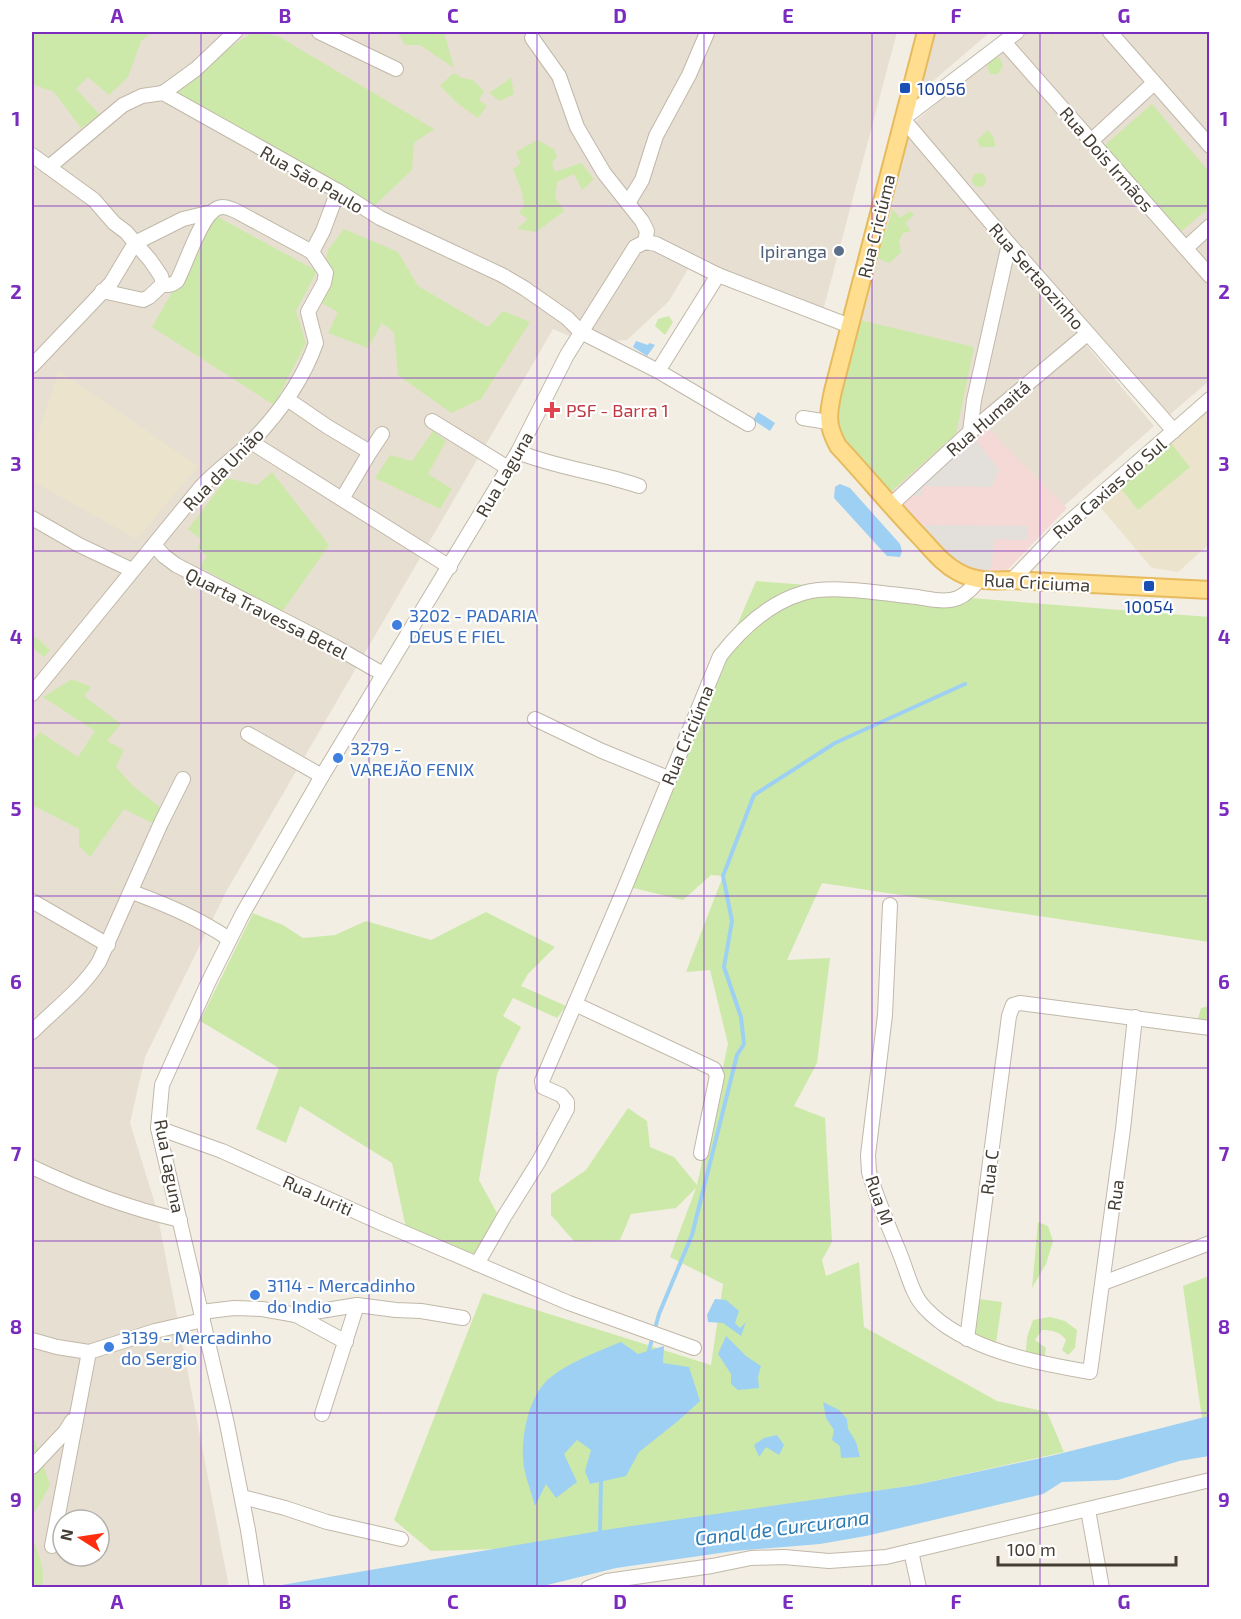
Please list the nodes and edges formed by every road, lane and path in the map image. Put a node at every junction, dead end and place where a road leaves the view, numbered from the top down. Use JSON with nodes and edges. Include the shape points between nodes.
{"nodes":[{"id":1,"x":236,"y":32,"type":"edge"},
{"id":2,"x":319,"y":32,"type":"edge"},
{"id":3,"x":926,"y":32,"type":"edge"},
{"id":4,"x":1017,"y":32,"type":"edge"},
{"id":5,"x":1110,"y":32,"type":"edge"},
{"id":6,"x":707,"y":33,"type":"dead end"},
{"id":7,"x":532,"y":38,"type":"dead end"},
{"id":8,"x":1005,"y":43,"type":"junction"},
{"id":9,"x":396,"y":69,"type":"dead end"},
{"id":10,"x":1154,"y":83,"type":"junction"},
{"id":11,"x":163,"y":93,"type":"junction"},
{"id":12,"x":903,"y":119,"type":"junction"},
{"id":13,"x":1091,"y":141,"type":"junction"},
{"id":14,"x":1209,"y":146,"type":"edge"},
{"id":15,"x":32,"y":155,"type":"edge"},
{"id":16,"x":49,"y":167,"type":"junction"},
{"id":17,"x":338,"y":191,"type":"junction"},
{"id":18,"x":628,"y":203,"type":"junction"},
{"id":19,"x":212,"y":212,"type":"junction"},
{"id":20,"x":1209,"y":226,"type":"edge"},
{"id":21,"x":645,"y":242,"type":"junction"},
{"id":22,"x":135,"y":243,"type":"junction"},
{"id":23,"x":1010,"y":244,"type":"junction"},
{"id":24,"x":1186,"y":248,"type":"junction"},
{"id":25,"x":312,"y":252,"type":"junction"},
{"id":26,"x":718,"y":275,"type":"junction"},
{"id":27,"x":1209,"y":276,"type":"edge"},
{"id":28,"x":163,"y":284,"type":"junction"},
{"id":29,"x":102,"y":291,"type":"junction"},
{"id":30,"x":850,"y":326,"type":"junction"},
{"id":31,"x":581,"y":332,"type":"junction"},
{"id":32,"x":1087,"y":333,"type":"junction"},
{"id":33,"x":32,"y":366,"type":"edge"},
{"id":34,"x":658,"y":371,"type":"junction"},
{"id":35,"x":287,"y":399,"type":"junction"},
{"id":36,"x":1209,"y":399,"type":"edge"},
{"id":37,"x":803,"y":418,"type":"dead end"},
{"id":38,"x":432,"y":421,"type":"dead end"},
{"id":39,"x":828,"y":422,"type":"junction"},
{"id":40,"x":748,"y":424,"type":"dead end"},
{"id":41,"x":1174,"y":431,"type":"junction"},
{"id":42,"x":970,"y":432,"type":"junction"},
{"id":43,"x":382,"y":434,"type":"dead end"},
{"id":44,"x":251,"y":442,"type":"junction"},
{"id":45,"x":370,"y":452,"type":"junction"},
{"id":46,"x":518,"y":452,"type":"junction"},
{"id":47,"x":508,"y":468,"type":"junction"},
{"id":48,"x":639,"y":486,"type":"dead end"},
{"id":49,"x":342,"y":499,"type":"junction"},
{"id":50,"x":891,"y":505,"type":"junction"},
{"id":51,"x":32,"y":518,"type":"edge"},
{"id":52,"x":155,"y":546,"type":"junction"},
{"id":53,"x":450,"y":567,"type":"junction"},
{"id":54,"x":132,"y":570,"type":"junction"},
{"id":55,"x":979,"y":580,"type":"junction"},
{"id":56,"x":1012,"y":580,"type":"junction"},
{"id":57,"x":1209,"y":590,"type":"edge"},
{"id":58,"x":383,"y":675,"type":"junction"},
{"id":59,"x":33,"y":690,"type":"edge"},
{"id":60,"x":535,"y":719,"type":"dead end"},
{"id":61,"x":248,"y":734,"type":"dead end"},
{"id":62,"x":322,"y":776,"type":"junction"},
{"id":63,"x":668,"y":778,"type":"junction"},
{"id":64,"x":183,"y":779,"type":"dead end"},
{"id":65,"x":132,"y":892,"type":"junction"},
{"id":66,"x":32,"y":901,"type":"edge"},
{"id":67,"x":890,"y":904,"type":"dead end"},
{"id":68,"x":229,"y":939,"type":"junction"},
{"id":69,"x":108,"y":945,"type":"junction"},
{"id":70,"x":575,"y":1004,"type":"junction"},
{"id":71,"x":1135,"y":1017,"type":"junction"},
{"id":72,"x":1209,"y":1028,"type":"edge"},
{"id":73,"x":32,"y":1032,"type":"edge"},
{"id":74,"x":159,"y":1128,"type":"junction"},
{"id":75,"x":701,"y":1153,"type":"dead end"},
{"id":76,"x":32,"y":1167,"type":"edge"},
{"id":77,"x":180,"y":1220,"type":"junction"},
{"id":78,"x":1209,"y":1243,"type":"edge"},
{"id":79,"x":477,"y":1264,"type":"junction"},
{"id":80,"x":1103,"y":1283,"type":"junction"},
{"id":81,"x":357,"y":1305,"type":"junction"},
{"id":82,"x":296,"y":1315,"type":"junction"},
{"id":83,"x":202,"y":1316,"type":"junction"},
{"id":84,"x":463,"y":1318,"type":"dead end"},
{"id":85,"x":967,"y":1339,"type":"junction"},
{"id":86,"x":32,"y":1340,"type":"edge"},
{"id":87,"x":345,"y":1342,"type":"junction"},
{"id":88,"x":694,"y":1348,"type":"dead end"},
{"id":89,"x":89,"y":1352,"type":"junction"},
{"id":90,"x":1090,"y":1372,"type":"joint"},
{"id":91,"x":80,"y":1402,"type":"junction"},
{"id":92,"x":322,"y":1414,"type":"dead end"},
{"id":93,"x":32,"y":1467,"type":"edge"},
{"id":94,"x":1209,"y":1480,"type":"edge"},
{"id":95,"x":242,"y":1497,"type":"junction"},
{"id":96,"x":59,"y":1508,"type":"edge"},
{"id":97,"x":1088,"y":1510,"type":"junction"},
{"id":98,"x":401,"y":1539,"type":"dead end"},
{"id":99,"x":911,"y":1551,"type":"junction"},
{"id":100,"x":257,"y":1587,"type":"edge"},
{"id":101,"x":588,"y":1587,"type":"edge"},
{"id":102,"x":920,"y":1587,"type":"edge"},
{"id":103,"x":1102,"y":1587,"type":"edge"}],
"edges":[{"from":1,"to":11,"type":"street"},
{"from":2,"to":9,"type":"street"},
{"from":3,"to":12,"type":"main road","name":"Rua Criciúma"},
{"from":4,"to":8,"type":"street"},
{"from":5,"to":10,"type":"street"},
{"from":6,"to":18,"type":"street","via":[[656,136],[642,180]]},
{"from":7,"to":18,"type":"street","via":[[559,76],[577,128]]},
{"from":8,"to":12,"type":"street"},
{"from":8,"to":13,"type":"street","name":"Rua Dois Irmãos"},
{"from":10,"to":13,"type":"street"},
{"from":10,"to":14,"type":"street"},
{"from":11,"to":16,"type":"street","via":[[142,96],[123,105]]},
{"from":11,"to":17,"type":"street","name":"Rua São Paulo"},
{"from":12,"to":23,"type":"street","name":"Rua Sertaozinho"},
{"from":12,"to":30,"type":"main road","name":"Rua Criciúma"},
{"from":13,"to":24,"type":"street","name":"Rua Dois Irmãos"},
{"from":15,"to":16,"type":"street"},
{"from":16,"to":22,"type":"street","via":[[94,200]]},
{"from":17,"to":25,"type":"street"},
{"from":17,"to":31,"type":"street","name":"Rua São Paulo","via":[[380,218],[524,288]]},
{"from":18,"to":21,"type":"street","via":[[647,231]]},
{"from":19,"to":22,"type":"street","via":[[183,219]]},
{"from":19,"to":25,"type":"street","via":[[218,207],[236,211]]},
{"from":19,"to":28,"type":"street","via":[[177,281]]},
{"from":20,"to":24,"type":"street"},
{"from":21,"to":26,"type":"street"},
{"from":21,"to":31,"type":"street","name":"Rua Laguna","via":[[627,257]]},
{"from":22,"to":28,"type":"street","via":[[156,268]]},
{"from":22,"to":29,"type":"street"},
{"from":23,"to":32,"type":"street","name":"Rua Sertaozinho"},
{"from":23,"to":42,"type":"street"},
{"from":24,"to":27,"type":"street","name":"Rua Dois Irmãos"},
{"from":25,"to":35,"type":"street","name":"Rua da União","via":[[326,273],[308,312],[316,343]]},
{"from":26,"to":30,"type":"street"},
{"from":26,"to":34,"type":"street"},
{"from":28,"to":29,"type":"street","via":[[143,300]]},
{"from":29,"to":33,"type":"street"},
{"from":30,"to":39,"type":"main road","name":"Rua Criciúma"},
{"from":31,"to":34,"type":"street","name":"Rua São Paulo"},
{"from":31,"to":46,"type":"street","name":"Rua Laguna"},
{"from":32,"to":41,"type":"street","name":"Rua Sertaozinho"},
{"from":32,"to":42,"type":"street","name":"Rua Humaitá"},
{"from":34,"to":40,"type":"street","name":"Rua São Paulo"},
{"from":35,"to":44,"type":"street","name":"Rua da União"},
{"from":35,"to":45,"type":"street"},
{"from":36,"to":41,"type":"street","name":"Rua Caxias do Sul"},
{"from":37,"to":39,"type":"street"},
{"from":38,"to":47,"type":"street"},
{"from":39,"to":50,"type":"main road","name":"Rua Criciuma","via":[[838,446]]},
{"from":41,"to":56,"type":"street","name":"Rua Caxias do Sul","via":[[1059,531]]},
{"from":42,"to":50,"type":"street","name":"Rua Humaitá"},
{"from":43,"to":45,"type":"street"},
{"from":44,"to":49,"type":"street"},
{"from":44,"to":52,"type":"street","name":"Rua da União","via":[[201,487]]},
{"from":45,"to":49,"type":"street"},
{"from":46,"to":47,"type":"street","name":"Rua Laguna"},
{"from":46,"to":48,"type":"street","via":[[556,466]]},
{"from":47,"to":53,"type":"street","name":"Rua Laguna"},
{"from":49,"to":53,"type":"street"},
{"from":50,"to":55,"type":"main road","name":"Rua Criciuma","via":[[946,565]]},
{"from":51,"to":54,"type":"street"},
{"from":52,"to":54,"type":"street","name":"Rua da União"},
{"from":52,"to":58,"type":"street","name":"Quarta Travessa Betel","via":[[176,565]]},
{"from":53,"to":58,"type":"street","name":"Rua Laguna"},
{"from":54,"to":59,"type":"street","name":"Rua da União"},
{"from":55,"to":56,"type":"main road","name":"Rua Criciuma"},
{"from":55,"to":63,"type":"street","name":"Rua Criciúma","via":[[958,598],[944,600],[862,591],[814,591],[790,598],[759,616],[720,656]]},
{"from":56,"to":57,"type":"main road","name":"Rua Criciuma"},
{"from":58,"to":62,"type":"street","name":"Rua Laguna"},
{"from":60,"to":63,"type":"street"},
{"from":61,"to":62,"type":"street"},
{"from":62,"to":68,"type":"street","name":"Rua Laguna"},
{"from":63,"to":70,"type":"street","name":"Rua Criciúma"},
{"from":64,"to":65,"type":"street"},
{"from":65,"to":68,"type":"street","via":[[183,911]]},
{"from":65,"to":69,"type":"street"},
{"from":66,"to":69,"type":"street"},
{"from":67,"to":85,"type":"street","name":"Rua M","via":[[885,1015],[869,1172],[923,1306]]},
{"from":68,"to":74,"type":"street","name":"Rua Laguna","via":[[162,1086]]},
{"from":69,"to":73,"type":"street","via":[[92,974]]},
{"from":70,"to":75,"type":"street","via":[[714,1069],[717,1076]]},
{"from":70,"to":79,"type":"street","name":"Rua Criciúma","via":[[542,1081],[543,1087],[561,1095],[567,1109]]},
{"from":71,"to":72,"type":"street"},
{"from":71,"to":80,"type":"street","name":"Rua"},
{"from":71,"to":85,"type":"street","name":"Rua C","via":[[1013,1005]]},
{"from":74,"to":77,"type":"street","name":"Rua Laguna"},
{"from":74,"to":79,"type":"street","name":"Rua Juriti"},
{"from":76,"to":77,"type":"street","via":[[100,1197]]},
{"from":77,"to":83,"type":"street","name":"Rua Laguna"},
{"from":78,"to":80,"type":"street"},
{"from":79,"to":88,"type":"street","name":"Rua Juriti","via":[[569,1303]]},
{"from":80,"to":90,"type":"street","name":"Rua"},
{"from":81,"to":82,"type":"street"},
{"from":81,"to":84,"type":"street"},
{"from":81,"to":87,"type":"street"},
{"from":82,"to":83,"type":"street","via":[[244,1308]]},
{"from":82,"to":87,"type":"street"},
{"from":83,"to":89,"type":"street"},
{"from":83,"to":95,"type":"street","name":"Rua Laguna"},
{"from":85,"to":90,"type":"street","name":"Rua M","via":[[1053,1366]]},
{"from":86,"to":89,"type":"street"},
{"from":87,"to":92,"type":"street"},
{"from":89,"to":91,"type":"street"},
{"from":91,"to":93,"type":"street","via":[[65,1432]]},
{"from":91,"to":96,"type":"street"},
{"from":94,"to":97,"type":"street"},
{"from":95,"to":98,"type":"street"},
{"from":95,"to":100,"type":"street","name":"Rua Laguna"},
{"from":97,"to":99,"type":"street"},
{"from":97,"to":103,"type":"street"},
{"from":99,"to":101,"type":"street","via":[[829,1561],[751,1558]]},
{"from":99,"to":102,"type":"street"}]}
